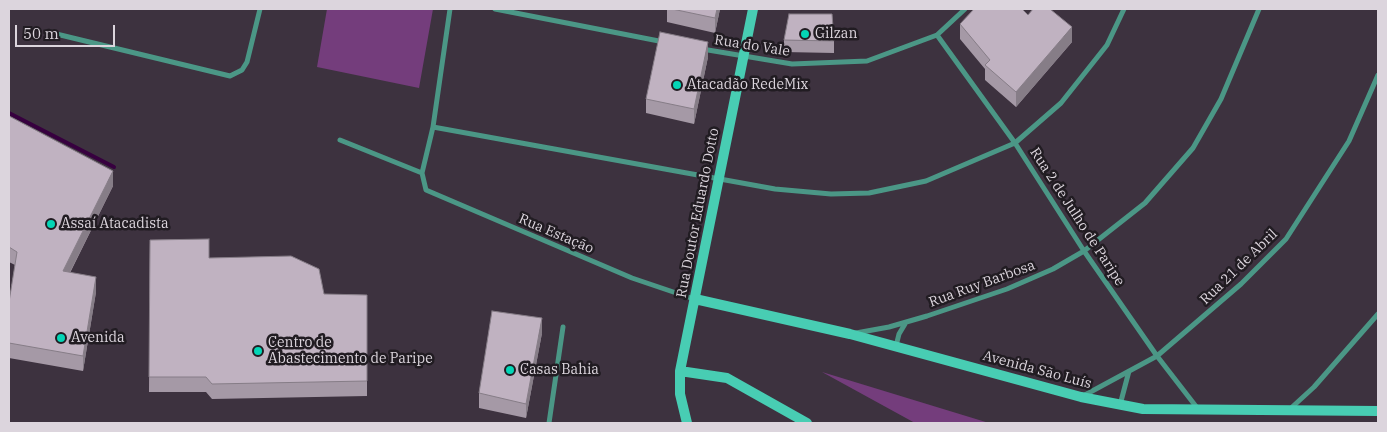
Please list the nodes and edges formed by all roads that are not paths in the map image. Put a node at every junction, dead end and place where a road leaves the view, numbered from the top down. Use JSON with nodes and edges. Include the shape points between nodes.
{"nodes":[{"id":1,"x":260,"y":9,"type":"edge"},
{"id":2,"x":450,"y":9,"type":"edge"},
{"id":3,"x":495,"y":9,"type":"edge"},
{"id":4,"x":753,"y":9,"type":"edge"},
{"id":5,"x":964,"y":9,"type":"edge"},
{"id":6,"x":1124,"y":9,"type":"edge"},
{"id":7,"x":1259,"y":9,"type":"edge"},
{"id":8,"x":48,"y":32,"type":"dead end"},
{"id":9,"x":937,"y":35,"type":"junction"},
{"id":10,"x":676,"y":44,"type":"edge"},
{"id":11,"x":694,"y":48,"type":"edge"},
{"id":12,"x":742,"y":57,"type":"junction"},
{"id":13,"x":1378,"y":75,"type":"edge"},
{"id":14,"x":433,"y":127,"type":"junction"},
{"id":15,"x":340,"y":140,"type":"dead end"},
{"id":16,"x":1015,"y":142,"type":"junction"},
{"id":17,"x":422,"y":173,"type":"junction"},
{"id":18,"x":721,"y":179,"type":"junction"},
{"id":19,"x":1084,"y":251,"type":"junction"},
{"id":20,"x":695,"y":299,"type":"junction"},
{"id":21,"x":1378,"y":314,"type":"edge"},
{"id":22,"x":907,"y":322,"type":"junction"},
{"id":23,"x":563,"y":327,"type":"dead end"},
{"id":24,"x":850,"y":334,"type":"junction"},
{"id":25,"x":896,"y":346,"type":"junction"},
{"id":26,"x":1157,"y":356,"type":"junction"},
{"id":27,"x":680,"y":371,"type":"junction"},
{"id":28,"x":1129,"y":371,"type":"junction"},
{"id":29,"x":1081,"y":397,"type":"junction"},
{"id":30,"x":1120,"y":405,"type":"junction"},
{"id":31,"x":1200,"y":411,"type":"junction"},
{"id":32,"x":1288,"y":411,"type":"junction"},
{"id":33,"x":1378,"y":411,"type":"edge"},
{"id":34,"x":549,"y":423,"type":"edge"},
{"id":35,"x":687,"y":423,"type":"edge"},
{"id":36,"x":807,"y":423,"type":"edge"}],
"edges":[{"from":1,"to":8,"type":"street","via":[[247,62],[242,70],[230,76]]},
{"from":2,"to":14,"type":"street"},
{"from":3,"to":10,"type":"street"},
{"from":4,"to":12,"type":"main road","name":"Rua Doutor Eduardo Dotto"},
{"from":5,"to":9,"type":"street","name":"Rua do Vale"},
{"from":6,"to":16,"type":"street","via":[[1107,45],[1060,103]]},
{"from":7,"to":19,"type":"street","name":"Rua Ruy Barbosa","via":[[1222,100],[1193,148],[1145,203]]},
{"from":9,"to":12,"type":"street","name":"Rua do Vale","via":[[867,61],[792,64]]},
{"from":9,"to":16,"type":"street","name":"Rua 2 de Julho de Paripe"},
{"from":11,"to":12,"type":"street","name":"Rua do Vale"},
{"from":12,"to":18,"type":"main road","name":"Rua Doutor Eduardo Dotto"},
{"from":13,"to":26,"type":"street","name":"Rua 21 de Abril","via":[[1349,141],[1286,239],[1241,284]]},
{"from":14,"to":17,"type":"street"},
{"from":14,"to":18,"type":"street"},
{"from":15,"to":17,"type":"street"},
{"from":16,"to":18,"type":"street","via":[[926,181],[869,193],[830,194],[775,189]]},
{"from":16,"to":19,"type":"street","name":"Rua 2 de Julho de Paripe"},
{"from":17,"to":20,"type":"street","name":"Rua Estação","via":[[424,187],[430,192],[632,278]]},
{"from":18,"to":20,"type":"main road","name":"Rua Doutor Eduardo Dotto"},
{"from":19,"to":22,"type":"street","name":"Rua Ruy Barbosa","via":[[1007,289]]},
{"from":19,"to":26,"type":"street","name":"Rua 2 de Julho de Paripe"},
{"from":20,"to":24,"type":"main road","name":"Avenida São Luís"},
{"from":20,"to":27,"type":"main road","name":"Rua Doutor Eduardo Dotto"},
{"from":21,"to":32,"type":"street","via":[[1314,387]]},
{"from":22,"to":24,"type":"street","name":"Rua Ruy Barbosa"},
{"from":22,"to":25,"type":"street"},
{"from":23,"to":34,"type":"street"},
{"from":24,"to":25,"type":"main road","name":"Avenida São Luís"},
{"from":25,"to":29,"type":"main road","name":"Avenida São Luís"},
{"from":26,"to":28,"type":"street","name":"Rua 21 de Abril"},
{"from":26,"to":31,"type":"street","name":"Rua 2 de Julho de Paripe"},
{"from":27,"to":35,"type":"main road","name":"Rua Doutor Eduardo Dotto","via":[[680,394]]},
{"from":27,"to":36,"type":"main road","via":[[727,378]]},
{"from":28,"to":29,"type":"street","name":"Rua 21 de Abril"},
{"from":28,"to":30,"type":"street"},
{"from":29,"to":30,"type":"main road","name":"Avenida São Luís"},
{"from":30,"to":31,"type":"main road","name":"Avenida São Luís","via":[[1144,410]]},
{"from":31,"to":32,"type":"main road","name":"Avenida São Luís"},
{"from":32,"to":33,"type":"main road","name":"Avenida São Luís"}]}
